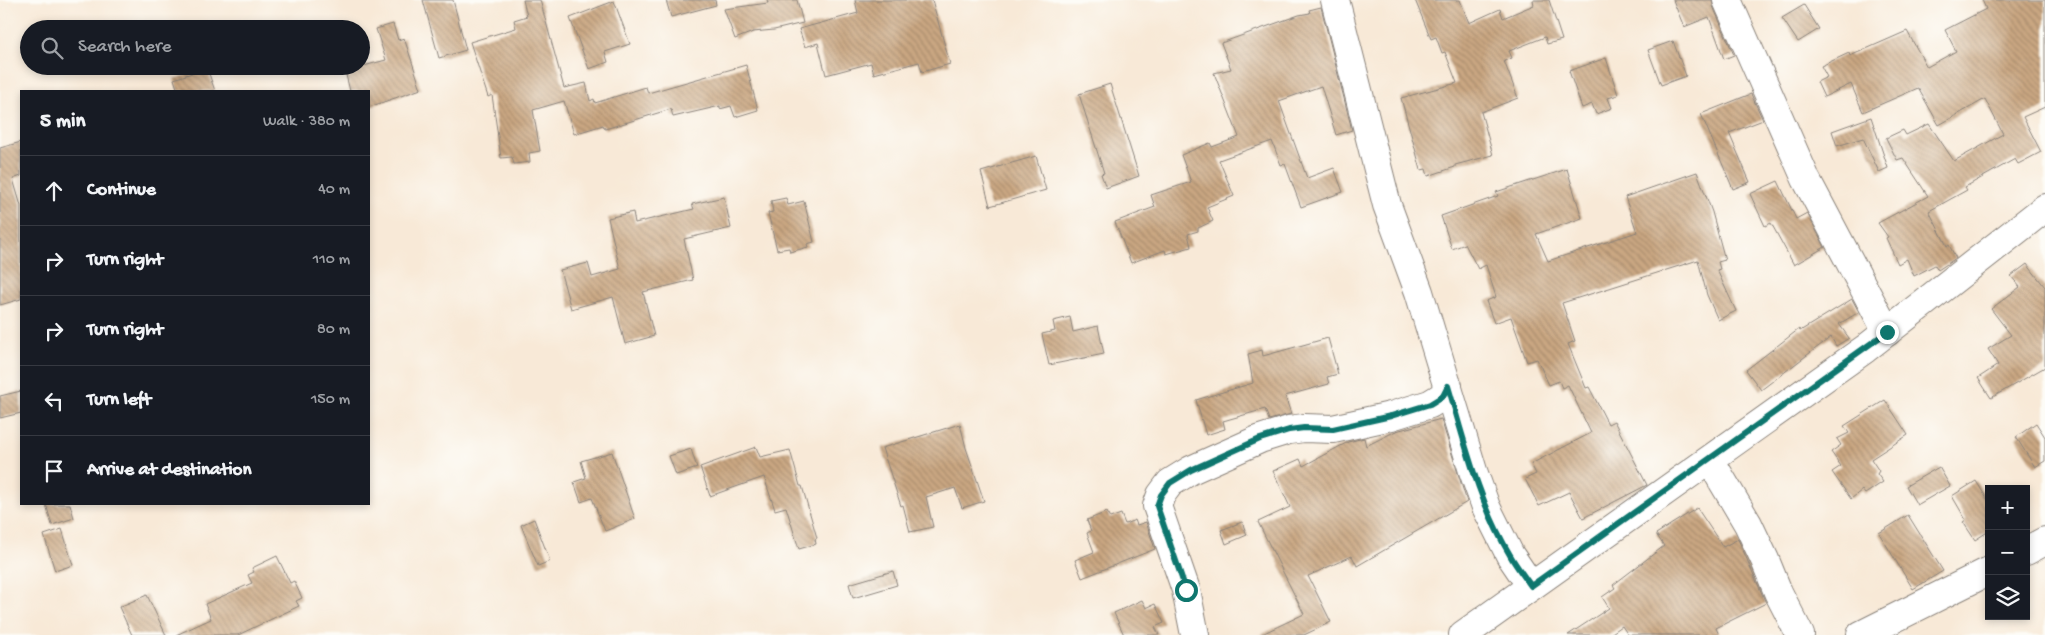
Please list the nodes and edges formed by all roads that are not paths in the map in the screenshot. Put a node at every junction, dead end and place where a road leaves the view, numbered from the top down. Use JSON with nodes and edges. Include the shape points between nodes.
{"nodes":[{"id":1,"x":1335,"y":0,"type":"edge"},
{"id":2,"x":1727,"y":0,"type":"edge"},
{"id":3,"x":2045,"y":208,"type":"edge"},
{"id":4,"x":1887,"y":332,"type":"junction"},
{"id":5,"x":1448,"y":386,"type":"junction"},
{"id":6,"x":1710,"y":460,"type":"junction"},
{"id":7,"x":2045,"y":541,"type":"edge"},
{"id":8,"x":2030,"y":550,"type":"edge"},
{"id":9,"x":1985,"y":572,"type":"edge"},
{"id":10,"x":1531,"y":586,"type":"junction"},
{"id":11,"x":1195,"y":635,"type":"edge"},
{"id":12,"x":1463,"y":635,"type":"edge"},
{"id":13,"x":1800,"y":635,"type":"edge"},
{"id":14,"x":1862,"y":635,"type":"edge"}],
"edges":[{"from":1,"to":5,"type":"street","via":[[1387,205],[1419,292]]},
{"from":2,"to":4,"type":"street","via":[[1806,179]]},
{"from":3,"to":4,"type":"street"},
{"from":4,"to":6,"type":"street"},
{"from":5,"to":10,"type":"street","via":[[1486,507]]},
{"from":5,"to":11,"type":"street","via":[[1443,396],[1430,404],[1391,416],[1333,429],[1289,430],[1260,439],[1170,483],[1157,506],[1186,590]]},
{"from":6,"to":10,"type":"street"},
{"from":6,"to":13,"type":"street","via":[[1748,524]]},
{"from":7,"to":8,"type":"street"},
{"from":9,"to":14,"type":"street"},
{"from":10,"to":12,"type":"street"}]}
